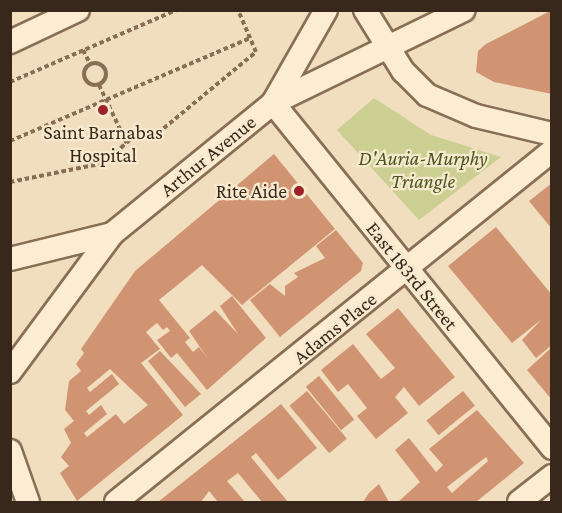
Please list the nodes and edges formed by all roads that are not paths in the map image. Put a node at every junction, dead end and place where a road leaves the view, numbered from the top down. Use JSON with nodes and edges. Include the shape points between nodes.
{"nodes":[{"id":1,"x":78,"y":10,"type":"edge"},
{"id":2,"x":326,"y":10,"type":"edge"},
{"id":3,"x":365,"y":10,"type":"edge"},
{"id":4,"x":464,"y":10,"type":"edge"},
{"id":5,"x":10,"y":42,"type":"edge"},
{"id":6,"x":389,"y":48,"type":"junction"},
{"id":7,"x":273,"y":103,"type":"junction"},
{"id":8,"x":552,"y":134,"type":"edge"},
{"id":9,"x":552,"y":151,"type":"edge"},
{"id":10,"x":112,"y":234,"type":"junction"},
{"id":11,"x":10,"y":259,"type":"edge"},
{"id":12,"x":407,"y":269,"type":"junction"},
{"id":13,"x":10,"y":372,"type":"edge"},
{"id":14,"x":552,"y":448,"type":"edge"},
{"id":15,"x":10,"y":452,"type":"edge"},
{"id":16,"x":552,"y":476,"type":"edge"},
{"id":17,"x":10,"y":489,"type":"edge"},
{"id":18,"x":28,"y":502,"type":"edge"},
{"id":19,"x":116,"y":502,"type":"edge"},
{"id":20,"x":519,"y":502,"type":"edge"}],
"edges":[{"from":1,"to":5,"type":"street"},
{"from":2,"to":7,"type":"street"},
{"from":3,"to":6,"type":"street"},
{"from":4,"to":6,"type":"street","name":"Arthur Avenue"},
{"from":6,"to":7,"type":"street","name":"Arthur Avenue"},
{"from":6,"to":8,"type":"street","via":[[414,84],[446,107]]},
{"from":7,"to":10,"type":"street","name":"Arthur Avenue"},
{"from":7,"to":12,"type":"street","name":"East 183rd Street"},
{"from":9,"to":12,"type":"street","name":"Adams Place"},
{"from":10,"to":11,"type":"street"},
{"from":10,"to":13,"type":"street","name":"Arthur Avenue"},
{"from":12,"to":14,"type":"street","name":"East 183rd Street"},
{"from":12,"to":19,"type":"street","name":"Adams Place"},
{"from":15,"to":18,"type":"street"},
{"from":16,"to":20,"type":"street"},
{"from":17,"to":18,"type":"street"}]}
